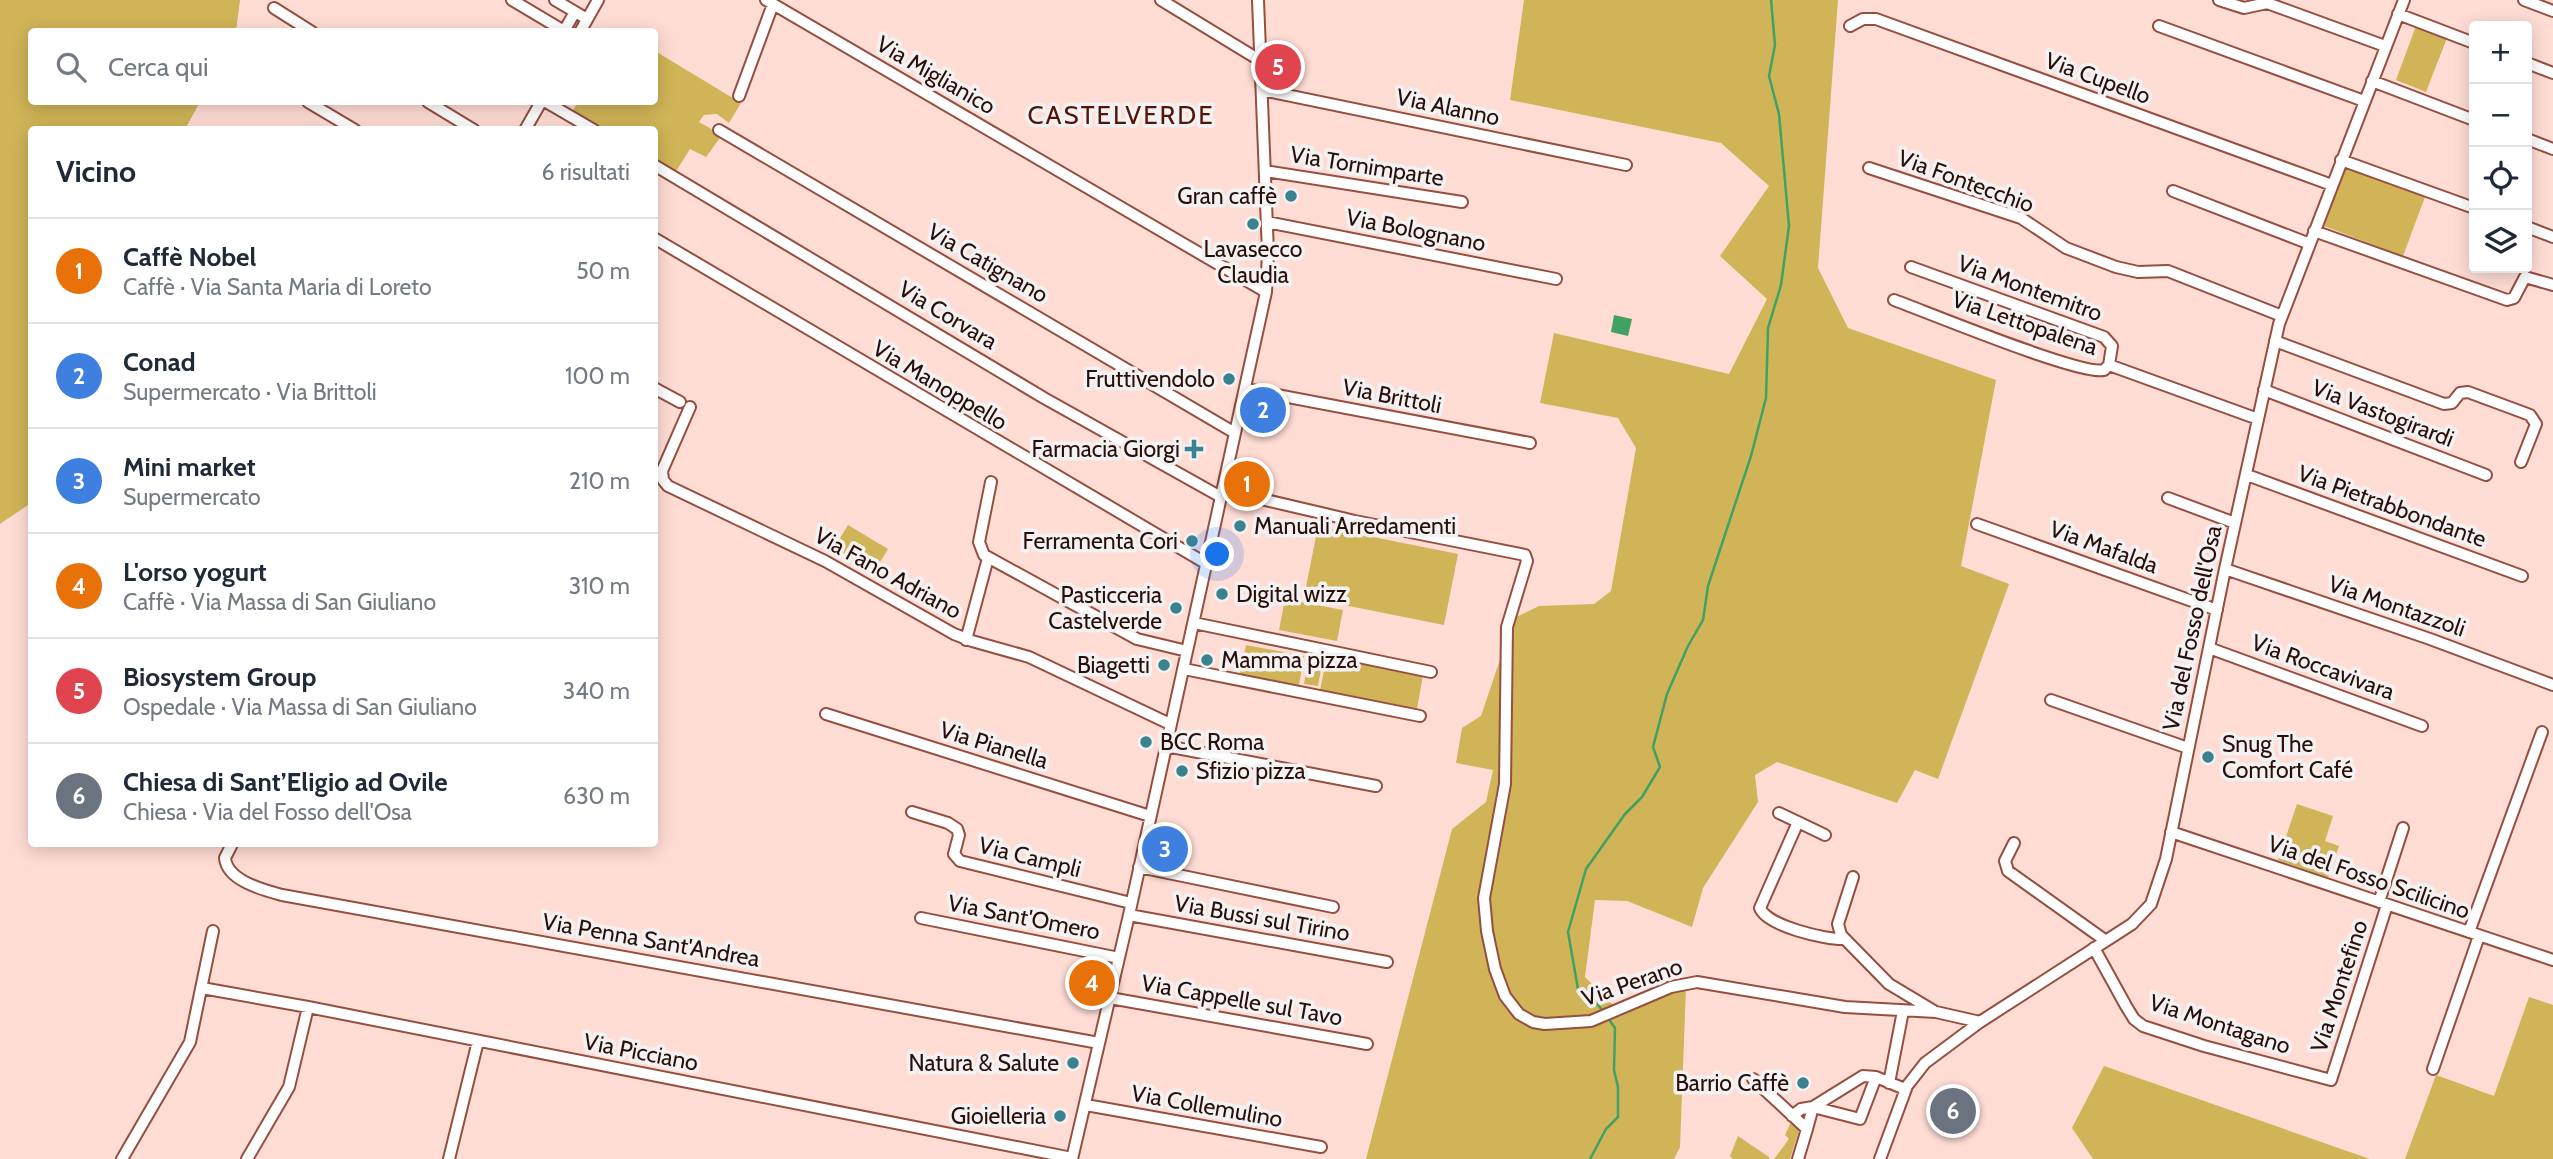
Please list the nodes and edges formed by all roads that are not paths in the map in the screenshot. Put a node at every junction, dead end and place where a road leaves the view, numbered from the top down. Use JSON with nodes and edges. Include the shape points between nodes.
{"nodes":[{"id":1,"x":512,"y":0,"type":"edge"},
{"id":2,"x":555,"y":0,"type":"edge"},
{"id":3,"x":598,"y":0,"type":"edge"},
{"id":4,"x":1161,"y":0,"type":"edge"},
{"id":5,"x":2220,"y":0,"type":"edge"},
{"id":6,"x":2404,"y":0,"type":"edge"},
{"id":7,"x":2524,"y":0,"type":"edge"},
{"id":8,"x":1257,"y":1,"type":"edge"},
{"id":9,"x":769,"y":2,"type":"edge"},
{"id":10,"x":274,"y":8,"type":"dead end"},
{"id":11,"x":2553,"y":11,"type":"edge"},
{"id":12,"x":575,"y":12,"type":"junction"},
{"id":13,"x":2398,"y":14,"type":"junction"},
{"id":14,"x":587,"y":19,"type":"junction"},
{"id":15,"x":1850,"y":26,"type":"dead end"},
{"id":16,"x":2159,"y":26,"type":"dead end"},
{"id":17,"x":306,"y":28,"type":"edge"},
{"id":18,"x":559,"y":28,"type":"edge"},
{"id":19,"x":566,"y":28,"type":"edge"},
{"id":20,"x":582,"y":28,"type":"edge"},
{"id":21,"x":2469,"y":41,"type":"edge"},
{"id":22,"x":2385,"y":47,"type":"junction"},
{"id":23,"x":1261,"y":61,"type":"junction"},
{"id":24,"x":2532,"y":65,"type":"edge"},
{"id":25,"x":2553,"y":73,"type":"edge"},
{"id":26,"x":2372,"y":81,"type":"junction"},
{"id":27,"x":1262,"y":90,"type":"junction"},
{"id":28,"x":739,"y":96,"type":"dead end"},
{"id":29,"x":2364,"y":101,"type":"junction"},
{"id":30,"x":313,"y":105,"type":"edge"},
{"id":31,"x":433,"y":105,"type":"edge"},
{"id":32,"x":539,"y":105,"type":"edge"},
{"id":33,"x":552,"y":105,"type":"edge"},
{"id":34,"x":2469,"y":118,"type":"edge"},
{"id":35,"x":348,"y":126,"type":"edge"},
{"id":36,"x":467,"y":126,"type":"edge"},
{"id":37,"x":527,"y":126,"type":"edge"},
{"id":38,"x":587,"y":126,"type":"edge"},
{"id":39,"x":719,"y":130,"type":"dead end"},
{"id":40,"x":2532,"y":141,"type":"edge"},
{"id":41,"x":2553,"y":149,"type":"edge"},
{"id":42,"x":2341,"y":160,"type":"junction"},
{"id":43,"x":1626,"y":165,"type":"dead end"},
{"id":44,"x":658,"y":167,"type":"edge"},
{"id":45,"x":1869,"y":168,"type":"dead end"},
{"id":46,"x":1265,"y":171,"type":"junction"},
{"id":47,"x":2332,"y":185,"type":"junction"},
{"id":48,"x":2172,"y":191,"type":"dead end"},
{"id":49,"x":1462,"y":202,"type":"dead end"},
{"id":50,"x":2469,"y":206,"type":"edge"},
{"id":51,"x":1267,"y":222,"type":"junction"},
{"id":52,"x":2532,"y":229,"type":"edge"},
{"id":53,"x":2314,"y":231,"type":"junction"},
{"id":54,"x":2553,"y":237,"type":"edge"},
{"id":55,"x":658,"y":240,"type":"edge"},
{"id":56,"x":2310,"y":244,"type":"junction"},
{"id":57,"x":1911,"y":267,"type":"dead end"},
{"id":58,"x":1556,"y":279,"type":"dead end"},
{"id":59,"x":2553,"y":285,"type":"edge"},
{"id":60,"x":1266,"y":292,"type":"junction"},
{"id":61,"x":1894,"y":300,"type":"dead end"},
{"id":62,"x":2282,"y":316,"type":"junction"},
{"id":63,"x":2275,"y":341,"type":"junction"},
{"id":64,"x":2109,"y":365,"type":"junction"},
{"id":65,"x":658,"y":390,"type":"edge"},
{"id":66,"x":1246,"y":390,"type":"junction"},
{"id":67,"x":2264,"y":390,"type":"junction"},
{"id":68,"x":2258,"y":419,"type":"junction"},
{"id":69,"x":1236,"y":433,"type":"junction"},
{"id":70,"x":1530,"y":443,"type":"dead end"},
{"id":71,"x":2521,"y":462,"type":"dead end"},
{"id":72,"x":2247,"y":475,"type":"junction"},
{"id":73,"x":2487,"y":475,"type":"dead end"},
{"id":74,"x":991,"y":482,"type":"dead end"},
{"id":75,"x":1222,"y":494,"type":"junction"},
{"id":76,"x":2168,"y":498,"type":"dead end"},
{"id":77,"x":2235,"y":523,"type":"junction"},
{"id":78,"x":1977,"y":524,"type":"dead end"},
{"id":79,"x":1523,"y":553,"type":"joint"},
{"id":80,"x":988,"y":558,"type":"junction"},
{"id":81,"x":1207,"y":565,"type":"junction"},
{"id":82,"x":2225,"y":569,"type":"junction"},
{"id":83,"x":2522,"y":576,"type":"dead end"},
{"id":84,"x":2217,"y":610,"type":"junction"},
{"id":85,"x":1194,"y":623,"type":"junction"},
{"id":86,"x":966,"y":639,"type":"junction"},
{"id":87,"x":2209,"y":648,"type":"junction"},
{"id":88,"x":1187,"y":652,"type":"junction"},
{"id":89,"x":1184,"y":668,"type":"junction"},
{"id":90,"x":1431,"y":672,"type":"dead end"},
{"id":91,"x":2553,"y":685,"type":"edge"},
{"id":92,"x":2051,"y":699,"type":"dead end"},
{"id":93,"x":826,"y":714,"type":"dead end"},
{"id":94,"x":1420,"y":716,"type":"dead end"},
{"id":95,"x":1170,"y":724,"type":"junction"},
{"id":96,"x":2422,"y":726,"type":"dead end"},
{"id":97,"x":2542,"y":732,"type":"dead end"},
{"id":98,"x":1166,"y":746,"type":"junction"},
{"id":99,"x":2188,"y":748,"type":"junction"},
{"id":100,"x":1376,"y":786,"type":"dead end"},
{"id":101,"x":912,"y":813,"type":"dead end"},
{"id":102,"x":1779,"y":813,"type":"dead end"},
{"id":103,"x":1150,"y":816,"type":"junction"},
{"id":104,"x":1798,"y":822,"type":"junction"},
{"id":105,"x":2403,"y":828,"type":"dead end"},
{"id":106,"x":2171,"y":832,"type":"junction"},
{"id":107,"x":1825,"y":835,"type":"dead end"},
{"id":108,"x":2014,"y":842,"type":"dead end"},
{"id":109,"x":231,"y":847,"type":"edge"},
{"id":110,"x":1139,"y":867,"type":"junction"},
{"id":111,"x":1853,"y":877,"type":"dead end"},
{"id":112,"x":2383,"y":904,"type":"junction"},
{"id":113,"x":1334,"y":907,"type":"dead end"},
{"id":114,"x":1130,"y":909,"type":"junction"},
{"id":115,"x":921,"y":918,"type":"dead end"},
{"id":116,"x":213,"y":931,"type":"dead end"},
{"id":117,"x":2474,"y":934,"type":"junction"},
{"id":118,"x":1844,"y":939,"type":"junction"},
{"id":119,"x":2106,"y":941,"type":"junction"},
{"id":120,"x":2094,"y":948,"type":"junction"},
{"id":121,"x":1119,"y":958,"type":"junction"},
{"id":122,"x":2553,"y":960,"type":"edge"},
{"id":123,"x":1387,"y":962,"type":"dead end"},
{"id":124,"x":202,"y":988,"type":"junction"},
{"id":125,"x":1110,"y":998,"type":"junction"},
{"id":126,"x":308,"y":1007,"type":"junction"},
{"id":127,"x":1903,"y":1011,"type":"junction"},
{"id":128,"x":1936,"y":1012,"type":"junction"},
{"id":129,"x":1980,"y":1022,"type":"junction"},
{"id":130,"x":478,"y":1041,"type":"junction"},
{"id":131,"x":1099,"y":1043,"type":"junction"},
{"id":132,"x":1367,"y":1044,"type":"dead end"},
{"id":133,"x":2433,"y":1069,"type":"dead end"},
{"id":134,"x":1876,"y":1077,"type":"junction"},
{"id":135,"x":1753,"y":1079,"type":"dead end"},
{"id":136,"x":2331,"y":1080,"type":"joint"},
{"id":137,"x":1889,"y":1083,"type":"junction"},
{"id":138,"x":1905,"y":1089,"type":"junction"},
{"id":139,"x":1086,"y":1105,"type":"junction"},
{"id":140,"x":1813,"y":1107,"type":"junction"},
{"id":141,"x":1792,"y":1116,"type":"junction"},
{"id":142,"x":1807,"y":1129,"type":"junction"},
{"id":143,"x":1321,"y":1147,"type":"dead end"},
{"id":144,"x":1072,"y":1158,"type":"edge"},
{"id":145,"x":122,"y":1159,"type":"edge"},
{"id":146,"x":247,"y":1159,"type":"edge"},
{"id":147,"x":449,"y":1159,"type":"edge"},
{"id":148,"x":1798,"y":1159,"type":"edge"},
{"id":149,"x":1880,"y":1159,"type":"edge"}],
"edges":[{"from":1,"to":18,"type":"street"},
{"from":2,"to":12,"type":"street"},
{"from":3,"to":14,"type":"street"},
{"from":4,"to":23,"type":"street"},
{"from":5,"to":22,"type":"street","via":[[2246,8],[2267,3]]},
{"from":6,"to":13,"type":"street","name":"Via del Fosso dell'Osa"},
{"from":7,"to":11,"type":"street"},
{"from":8,"to":23,"type":"street"},
{"from":9,"to":28,"type":"street"},
{"from":9,"to":60,"type":"street","name":"Via Miglianico"},
{"from":10,"to":17,"type":"street"},
{"from":12,"to":14,"type":"street"},
{"from":12,"to":19,"type":"street"},
{"from":13,"to":21,"type":"street"},
{"from":13,"to":22,"type":"street","name":"Via del Fosso dell'Osa"},
{"from":14,"to":20,"type":"street"},
{"from":15,"to":47,"type":"street","name":"Via Cupello","via":[[1873,18]]},
{"from":16,"to":29,"type":"street"},
{"from":22,"to":26,"type":"street","name":"Via del Fosso dell'Osa"},
{"from":23,"to":27,"type":"street"},
{"from":24,"to":25,"type":"street"},
{"from":26,"to":29,"type":"street","name":"Via del Fosso dell'Osa"},
{"from":26,"to":34,"type":"street"},
{"from":27,"to":43,"type":"street","name":"Via Alanno"},
{"from":27,"to":46,"type":"street"},
{"from":29,"to":42,"type":"street","name":"Via del Fosso dell'Osa"},
{"from":30,"to":35,"type":"street"},
{"from":31,"to":36,"type":"street"},
{"from":32,"to":37,"type":"street"},
{"from":33,"to":38,"type":"street"},
{"from":39,"to":69,"type":"street","name":"Via Catignano"},
{"from":40,"to":41,"type":"street"},
{"from":42,"to":47,"type":"street","name":"Via del Fosso dell'Osa"},
{"from":42,"to":50,"type":"street"},
{"from":44,"to":75,"type":"street","name":"Via Corvara","via":[[1044,398]]},
{"from":45,"to":62,"type":"street","name":"Via Fontecchio","via":[[2021,218],[2066,248],[2116,267],[2168,271]]},
{"from":46,"to":49,"type":"street","name":"Via Tornimparte"},
{"from":46,"to":51,"type":"street"},
{"from":47,"to":53,"type":"street","name":"Via del Fosso dell'Osa"},
{"from":48,"to":56,"type":"street"},
{"from":51,"to":58,"type":"street","name":"Via Bolognano"},
{"from":51,"to":60,"type":"street"},
{"from":52,"to":54,"type":"street"},
{"from":53,"to":56,"type":"street","name":"Via del Fosso dell'Osa"},
{"from":53,"to":59,"type":"street","via":[[2507,300],[2514,298],[2525,277]]},
{"from":55,"to":81,"type":"street","name":"Via Manoppello"},
{"from":56,"to":62,"type":"street","name":"Via del Fosso dell'Osa"},
{"from":57,"to":64,"type":"street","name":"Via Montemitro","via":[[2104,337],[2113,350]]},
{"from":60,"to":66,"type":"street"},
{"from":61,"to":64,"type":"street","name":"Via Lettopalena","via":[[2075,366],[2098,372]]},
{"from":62,"to":63,"type":"street","name":"Via del Fosso dell'Osa"},
{"from":63,"to":67,"type":"street","name":"Via del Fosso dell'Osa"},
{"from":63,"to":71,"type":"street","via":[[2444,404],[2468,392],[2530,415],[2536,424]]},
{"from":64,"to":68,"type":"street","name":"Via Lettopalena"},
{"from":65,"to":86,"type":"street","name":"Via Fano Adriano","via":[[685,404],[662,471],[668,486],[834,566]]},
{"from":66,"to":69,"type":"street"},
{"from":66,"to":70,"type":"street","name":"Via Brittoli"},
{"from":67,"to":68,"type":"street","name":"Via del Fosso dell'Osa"},
{"from":67,"to":73,"type":"street","name":"Via Vastogirardi"},
{"from":68,"to":72,"type":"street","name":"Via del Fosso dell'Osa"},
{"from":69,"to":75,"type":"street"},
{"from":72,"to":77,"type":"street","name":"Via del Fosso dell'Osa"},
{"from":72,"to":83,"type":"street","name":"Via Pietrabbondante"},
{"from":74,"to":80,"type":"street","via":[[979,542]]},
{"from":75,"to":79,"type":"street","name":"Via Corvara"},
{"from":75,"to":81,"type":"street"},
{"from":76,"to":77,"type":"street"},
{"from":77,"to":82,"type":"street","name":"Via del Fosso dell'Osa"},
{"from":78,"to":84,"type":"street","name":"Via Mafalda"},
{"from":79,"to":127,"type":"street","name":"Via Perano","via":[[1527,561],[1506,631],[1505,779],[1485,891],[1493,964],[1513,1007],[1536,1023],[1591,1021],[1693,982],[1845,1007]]},
{"from":80,"to":86,"type":"street"},
{"from":80,"to":88,"type":"street","via":[[1137,639]]},
{"from":81,"to":85,"type":"street"},
{"from":82,"to":84,"type":"street","name":"Via del Fosso dell'Osa"},
{"from":82,"to":91,"type":"street","name":"Via Montazzoli"},
{"from":84,"to":87,"type":"street","name":"Via del Fosso dell'Osa"},
{"from":85,"to":88,"type":"street"},
{"from":85,"to":90,"type":"street"},
{"from":86,"to":95,"type":"street","name":"Via Fano Adriano","via":[[1033,658]]},
{"from":87,"to":96,"type":"street","name":"Via Roccavivara"},
{"from":87,"to":99,"type":"street","name":"Via del Fosso dell'Osa"},
{"from":88,"to":89,"type":"street"},
{"from":89,"to":94,"type":"street"},
{"from":89,"to":95,"type":"street"},
{"from":92,"to":99,"type":"street"},
{"from":93,"to":103,"type":"street","name":"Via Pianella"},
{"from":95,"to":98,"type":"street"},
{"from":97,"to":117,"type":"street"},
{"from":98,"to":100,"type":"street"},
{"from":98,"to":103,"type":"street"},
{"from":99,"to":106,"type":"street","name":"Via del Fosso dell'Osa"},
{"from":101,"to":114,"type":"street","name":"Via Campli","via":[[955,827],[959,833],[954,854],[960,861]]},
{"from":102,"to":104,"type":"street"},
{"from":103,"to":110,"type":"street"},
{"from":104,"to":107,"type":"street"},
{"from":104,"to":118,"type":"street","via":[[1761,911],[1773,921]]},
{"from":105,"to":112,"type":"street","name":"Via Montefino"},
{"from":106,"to":112,"type":"street","name":"Via del Fosso Scilicino"},
{"from":106,"to":119,"type":"street","name":"Via del Fosso dell'Osa","via":[[2151,904]]},
{"from":108,"to":119,"type":"street","via":[[2005,861],[2008,870]]},
{"from":109,"to":131,"type":"street","name":"Via Penna Sant'Andrea","via":[[225,861],[230,871],[256,887],[282,895]]},
{"from":110,"to":113,"type":"street"},
{"from":110,"to":114,"type":"street"},
{"from":111,"to":118,"type":"street","via":[[1838,924]]},
{"from":112,"to":117,"type":"street","name":"Via del Fosso Scilicino"},
{"from":112,"to":136,"type":"street","name":"Via Montefino"},
{"from":114,"to":121,"type":"street"},
{"from":114,"to":123,"type":"street","name":"Via Bussi sul Tirino"},
{"from":115,"to":121,"type":"street","name":"Via Sant'Omero"},
{"from":116,"to":124,"type":"street"},
{"from":117,"to":122,"type":"street","name":"Via del Fosso Scilicino"},
{"from":117,"to":133,"type":"street"},
{"from":118,"to":128,"type":"street","via":[[1884,980]]},
{"from":119,"to":120,"type":"street","name":"Via del Fosso dell'Osa"},
{"from":120,"to":129,"type":"street","name":"Via del Fosso dell'Osa"},
{"from":120,"to":136,"type":"street","name":"Via Montagano","via":[[2134,1019],[2143,1026]]},
{"from":121,"to":125,"type":"street"},
{"from":124,"to":126,"type":"street","name":"Via Picciano"},
{"from":124,"to":145,"type":"street","via":[[188,1046]]},
{"from":125,"to":131,"type":"street"},
{"from":125,"to":132,"type":"street","name":"Via Cappelle sul Tavo"},
{"from":126,"to":130,"type":"street","name":"Via Picciano"},
{"from":126,"to":146,"type":"street","via":[[287,1092]]},
{"from":127,"to":128,"type":"street","name":"Via Perano"},
{"from":127,"to":137,"type":"street"},
{"from":128,"to":129,"type":"street","name":"Via Perano"},
{"from":129,"to":138,"type":"street","name":"Via del Fosso dell'Osa","via":[[1929,1058]]},
{"from":130,"to":144,"type":"street","name":"Via Picciano"},
{"from":130,"to":147,"type":"street"},
{"from":131,"to":139,"type":"street"},
{"from":134,"to":137,"type":"street"},
{"from":134,"to":140,"type":"street","via":[[1856,1079]]},
{"from":134,"to":140,"type":"street","via":[[1860,1119]]},
{"from":135,"to":141,"type":"street"},
{"from":137,"to":138,"type":"street"},
{"from":138,"to":149,"type":"street","name":"Via del Fosso dell'Osa"},
{"from":139,"to":143,"type":"street","name":"Via Collemulino"},
{"from":139,"to":144,"type":"street"},
{"from":140,"to":141,"type":"street"},
{"from":140,"to":142,"type":"street"},
{"from":141,"to":142,"type":"street"},
{"from":142,"to":148,"type":"street"}]}
